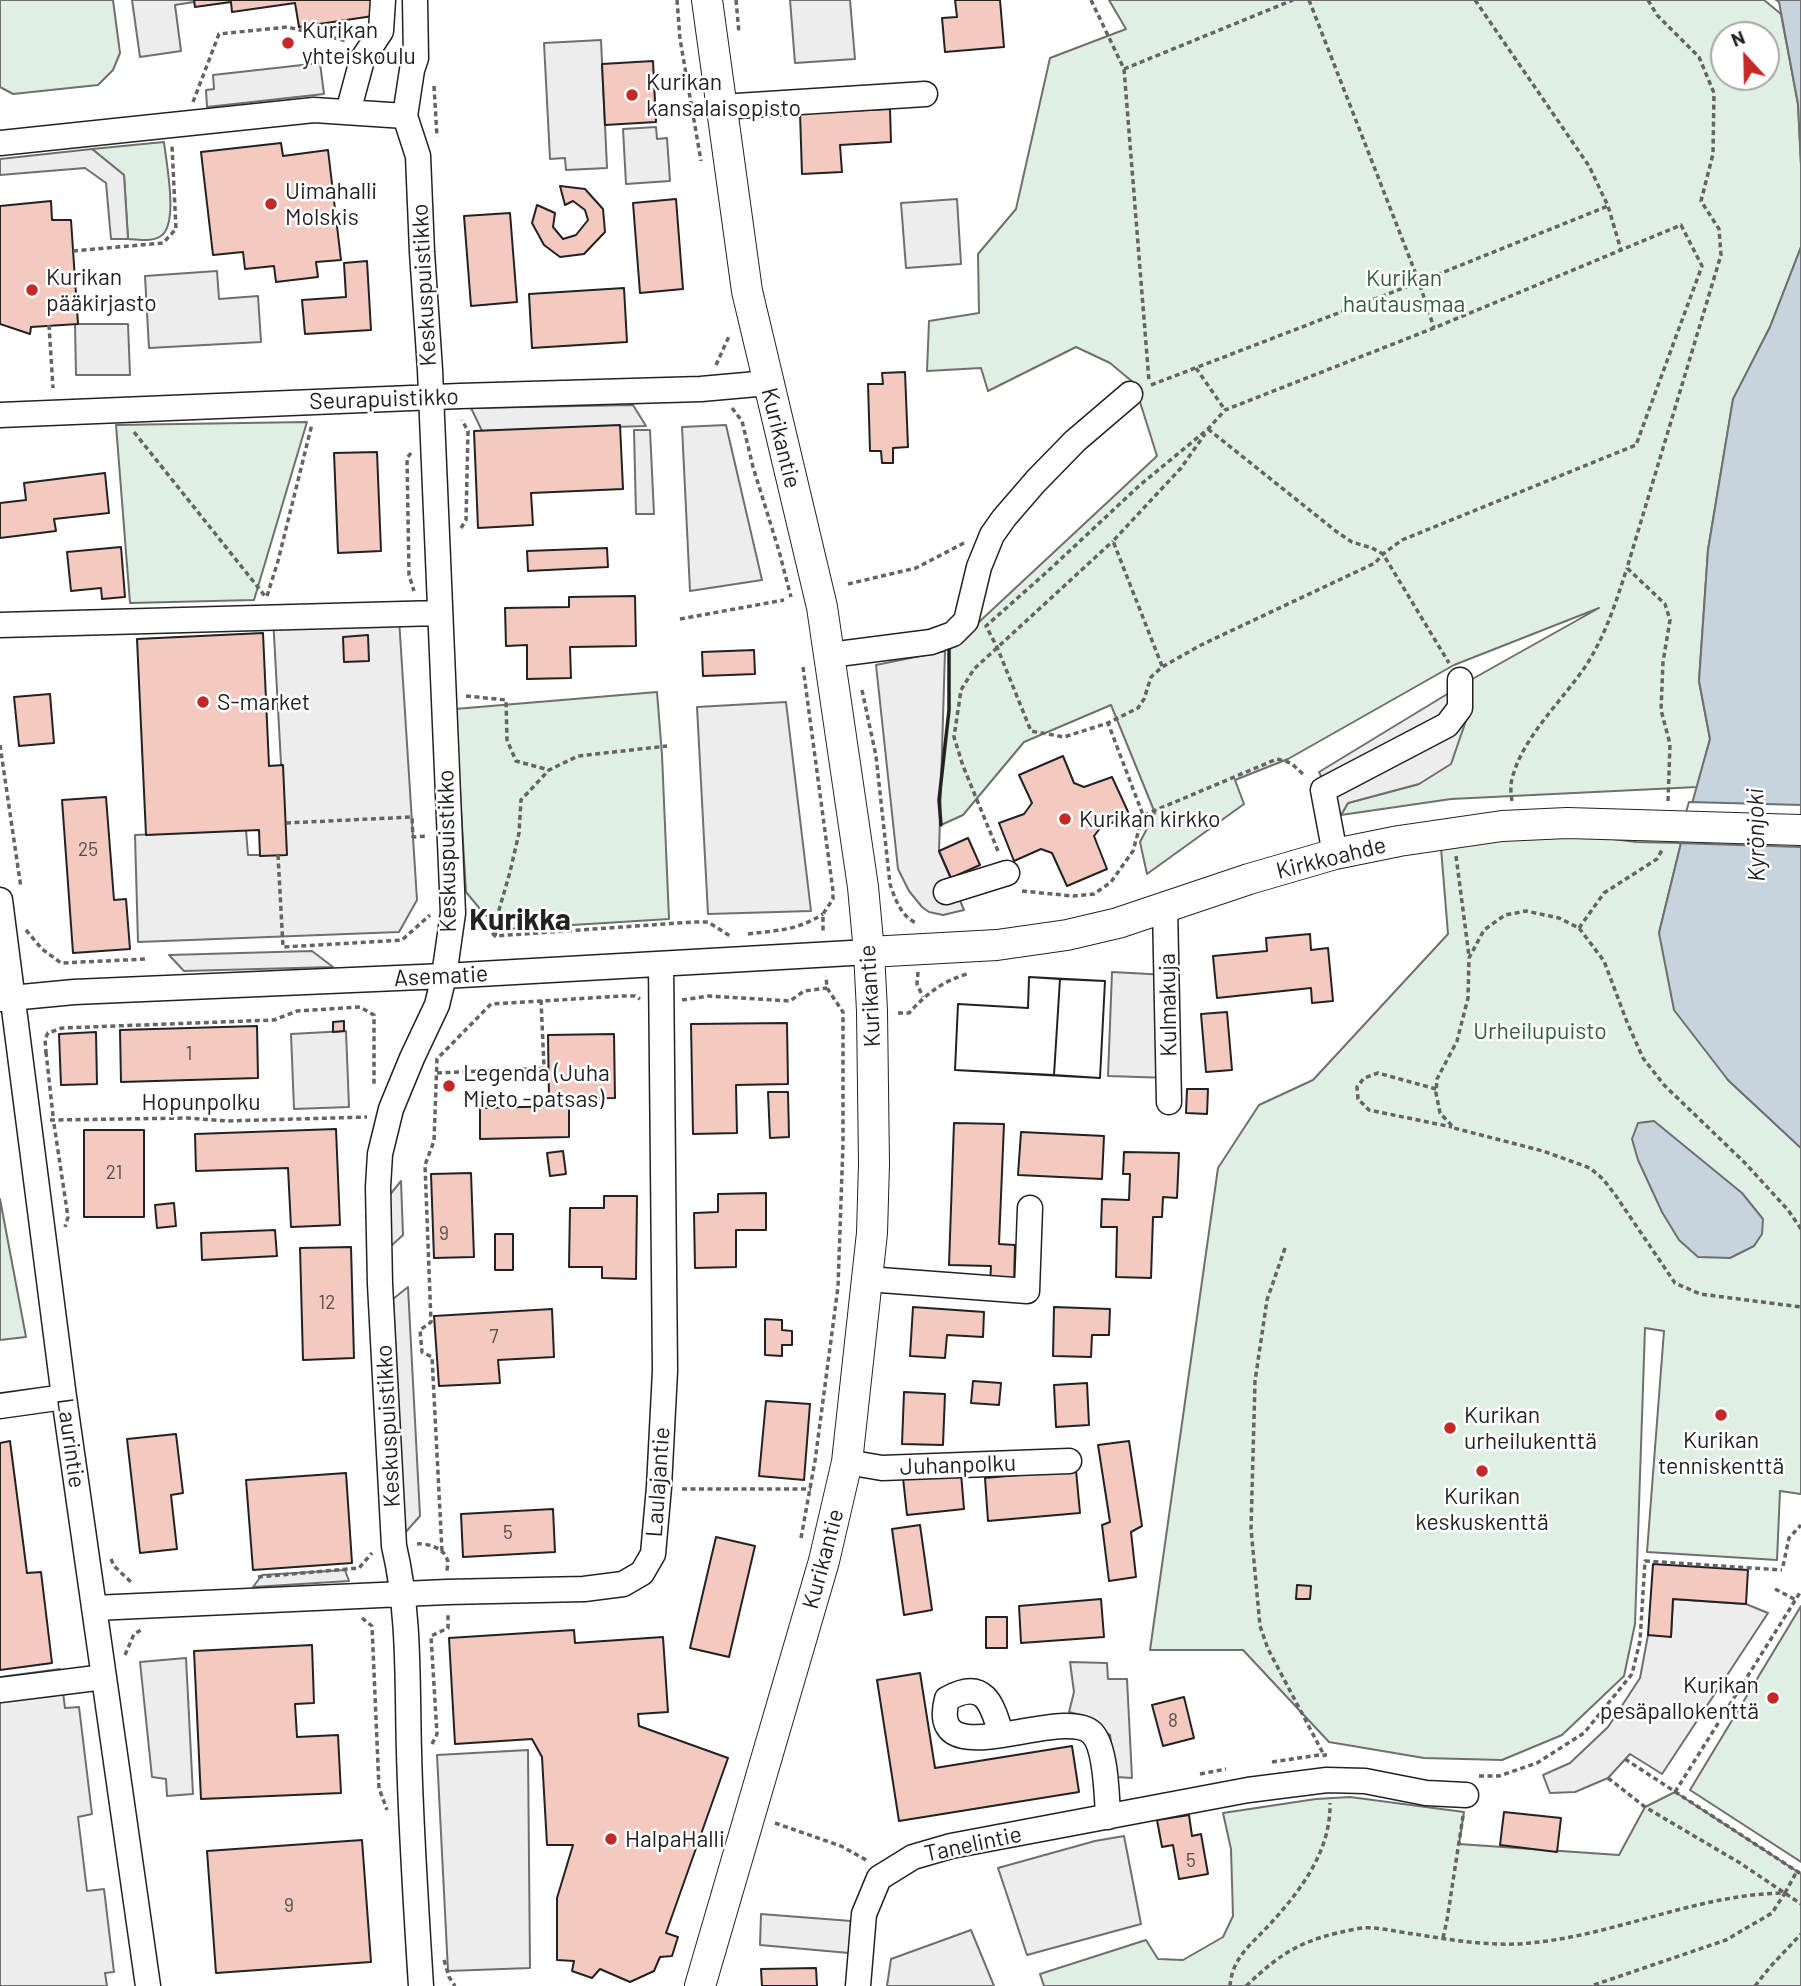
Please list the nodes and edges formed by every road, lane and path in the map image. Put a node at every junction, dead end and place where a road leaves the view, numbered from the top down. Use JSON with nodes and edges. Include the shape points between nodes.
{"nodes":[{"id":1,"x":383,"y":0,"type":"edge"},
{"id":2,"x":415,"y":0,"type":"edge"},
{"id":3,"x":707,"y":0,"type":"edge"},
{"id":4,"x":1091,"y":0,"type":"edge"},
{"id":5,"x":1293,"y":0,"type":"edge"},
{"id":6,"x":1309,"y":0,"type":"edge"},
{"id":7,"x":1475,"y":0,"type":"edge"},
{"id":8,"x":1648,"y":0,"type":"edge"},
{"id":9,"x":1124,"y":69,"type":"junction"},
{"id":10,"x":925,"y":94,"type":"dead end"},
{"id":11,"x":721,"y":107,"type":"junction"},
{"id":12,"x":348,"y":112,"type":"junction"},
{"id":13,"x":405,"y":116,"type":"junction"},
{"id":14,"x":0,"y":143,"type":"edge"},
{"id":15,"x":1608,"y":205,"type":"junction"},
{"id":16,"x":97,"y":249,"type":"dead end"},
{"id":17,"x":1620,"y":250,"type":"junction"},
{"id":18,"x":73,"y":251,"type":"dead end"},
{"id":19,"x":1419,"y":282,"type":"junction"},
{"id":20,"x":49,"y":325,"type":"dead end"},
{"id":21,"x":1434,"y":328,"type":"junction"},
{"id":22,"x":1196,"y":368,"type":"junction"},
{"id":23,"x":768,"y":383,"type":"junction"},
{"id":24,"x":723,"y":387,"type":"junction"},
{"id":25,"x":53,"y":388,"type":"dead end"},
{"id":26,"x":1130,"y":394,"type":"dead end"},
{"id":27,"x":430,"y":398,"type":"junction"},
{"id":28,"x":1226,"y":410,"type":"junction"},
{"id":29,"x":0,"y":415,"type":"edge"},
{"id":30,"x":313,"y":417,"type":"dead end"},
{"id":31,"x":129,"y":425,"type":"dead end"},
{"id":32,"x":1208,"y":429,"type":"junction"},
{"id":33,"x":968,"y":541,"type":"dead end"},
{"id":34,"x":1113,"y":541,"type":"junction"},
{"id":35,"x":1383,"y":554,"type":"junction"},
{"id":36,"x":1627,"y":568,"type":"junction"},
{"id":37,"x":848,"y":584,"type":"dead end"},
{"id":38,"x":784,"y":600,"type":"dead end"},
{"id":39,"x":793,"y":603,"type":"dead end"},
{"id":40,"x":439,"y":613,"type":"junction"},
{"id":41,"x":680,"y":619,"type":"dead end"},
{"id":42,"x":0,"y":625,"type":"edge"},
{"id":43,"x":997,"y":647,"type":"junction"},
{"id":44,"x":816,"y":660,"type":"junction"},
{"id":45,"x":1162,"y":667,"type":"junction"},
{"id":46,"x":1460,"y":680,"type":"joint"},
{"id":47,"x":464,"y":696,"type":"dead end"},
{"id":48,"x":1108,"y":723,"type":"junction"},
{"id":49,"x":0,"y":745,"type":"edge"},
{"id":50,"x":667,"y":746,"type":"dead end"},
{"id":51,"x":549,"y":770,"type":"junction"},
{"id":52,"x":1323,"y":790,"type":"junction"},
{"id":53,"x":1668,"y":802,"type":"dead end"},
{"id":54,"x":1512,"y":809,"type":"dead end"},
{"id":55,"x":1143,"y":815,"type":"junction"},
{"id":56,"x":286,"y":822,"type":"dead end"},
{"id":57,"x":1801,"y":830,"type":"edge"},
{"id":58,"x":1454,"y":832,"type":"junction"},
{"id":59,"x":428,"y":836,"type":"dead end"},
{"id":60,"x":1662,"y":850,"type":"dead end"},
{"id":61,"x":1335,"y":853,"type":"junction"},
{"id":62,"x":278,"y":855,"type":"dead end"},
{"id":63,"x":1007,"y":873,"type":"junction"},
{"id":64,"x":946,"y":892,"type":"dead end"},
{"id":65,"x":11,"y":895,"type":"edge"},
{"id":66,"x":1165,"y":908,"type":"junction"},
{"id":67,"x":442,"y":914,"type":"junction"},
{"id":68,"x":822,"y":914,"type":"junction"},
{"id":69,"x":1579,"y":929,"type":"junction"},
{"id":70,"x":5,"y":933,"type":"junction"},
{"id":71,"x":495,"y":936,"type":"junction"},
{"id":72,"x":869,"y":952,"type":"junction"},
{"id":73,"x":824,"y":954,"type":"junction"},
{"id":74,"x":1469,"y":958,"type":"junction"},
{"id":75,"x":147,"y":959,"type":"dead end"},
{"id":76,"x":661,"y":964,"type":"junction"},
{"id":77,"x":444,"y":976,"type":"junction"},
{"id":78,"x":827,"y":988,"type":"junction"},
{"id":79,"x":923,"y":997,"type":"dead end"},
{"id":80,"x":6,"y":998,"type":"edge"},
{"id":81,"x":541,"y":1000,"type":"junction"},
{"id":82,"x":661,"y":1001,"type":"junction"},
{"id":83,"x":297,"y":1011,"type":"dead end"},
{"id":84,"x":909,"y":1013,"type":"dead end"},
{"id":85,"x":62,"y":1028,"type":"dead end"},
{"id":86,"x":46,"y":1052,"type":"dead end"},
{"id":87,"x":437,"y":1073,"type":"junction"},
{"id":88,"x":1436,"y":1089,"type":"junction"},
{"id":89,"x":1169,"y":1102,"type":"dead end"},
{"id":90,"x":373,"y":1116,"type":"dead end"},
{"id":91,"x":54,"y":1120,"type":"junction"},
{"id":92,"x":29,"y":1121,"type":"junction"},
{"id":93,"x":1454,"y":1128,"type":"junction"},
{"id":94,"x":1030,"y":1208,"type":"dead end"},
{"id":95,"x":1801,"y":1229,"type":"edge"},
{"id":96,"x":63,"y":1237,"type":"dead end"},
{"id":97,"x":1286,"y":1248,"type":"dead end"},
{"id":98,"x":867,"y":1279,"type":"junction"},
{"id":99,"x":1801,"y":1307,"type":"edge"},
{"id":100,"x":64,"y":1396,"type":"junction"},
{"id":101,"x":0,"y":1406,"type":"edge"},
{"id":102,"x":1069,"y":1461,"type":"dead end"},
{"id":103,"x":847,"y":1462,"type":"junction"},
{"id":104,"x":659,"y":1487,"type":"junction"},
{"id":105,"x":810,"y":1489,"type":"junction"},
{"id":106,"x":1801,"y":1525,"type":"edge"},
{"id":107,"x":801,"y":1539,"type":"dead end"},
{"id":108,"x":442,"y":1551,"type":"dead end"},
{"id":109,"x":110,"y":1557,"type":"dead end"},
{"id":110,"x":1775,"y":1589,"type":"dead end"},
{"id":111,"x":1801,"y":1591,"type":"edge"},
{"id":112,"x":403,"y":1595,"type":"junction"},
{"id":113,"x":1796,"y":1600,"type":"junction"},
{"id":114,"x":152,"y":1606,"type":"junction"},
{"id":115,"x":94,"y":1608,"type":"junction"},
{"id":116,"x":124,"y":1657,"type":"dead end"},
{"id":117,"x":104,"y":1677,"type":"junction"},
{"id":118,"x":0,"y":1690,"type":"edge"},
{"id":119,"x":1001,"y":1734,"type":"dead end"},
{"id":120,"x":1338,"y":1756,"type":"dead end"},
{"id":121,"x":1625,"y":1759,"type":"dead end"},
{"id":122,"x":1608,"y":1778,"type":"dead end"},
{"id":123,"x":1327,"y":1780,"type":"junction"},
{"id":124,"x":1675,"y":1793,"type":"junction"},
{"id":125,"x":1468,"y":1795,"type":"junction"},
{"id":126,"x":1108,"y":1817,"type":"junction"},
{"id":127,"x":773,"y":1822,"type":"dead end"},
{"id":128,"x":1799,"y":1872,"type":"edge"},
{"id":129,"x":879,"y":1878,"type":"junction"},
{"id":130,"x":1785,"y":1893,"type":"junction"},
{"id":131,"x":1801,"y":1904,"type":"edge"},
{"id":132,"x":1801,"y":1934,"type":"edge"},
{"id":133,"x":1443,"y":1938,"type":"junction"},
{"id":134,"x":148,"y":1986,"type":"edge"},
{"id":135,"x":421,"y":1986,"type":"edge"},
{"id":136,"x":700,"y":1986,"type":"edge"},
{"id":137,"x":858,"y":1986,"type":"edge"},
{"id":138,"x":1230,"y":1986,"type":"edge"},
{"id":139,"x":1246,"y":1986,"type":"edge"},
{"id":140,"x":1591,"y":1986,"type":"edge"},
{"id":141,"x":1755,"y":1986,"type":"edge"}],
"edges":[{"from":1,"to":12,"type":"street","via":[[380,31],[362,60]]},
{"from":2,"to":13,"type":"street","name":"Keskuspuistikko","via":[[416,58]]},
{"from":3,"to":11,"type":"main road","name":"Kurikantie"},
{"from":4,"to":9,"type":"path"},
{"from":5,"to":9,"type":"path"},
{"from":6,"to":19,"type":"path"},
{"from":7,"to":15,"type":"path","via":[[1589,166]]},
{"from":8,"to":36,"type":"path","via":[[1699,57],[1714,93],[1713,154],[1701,201],[1719,229],[1721,254]]},
{"from":9,"to":22,"type":"path","via":[[1149,386]]},
{"from":10,"to":11,"type":"street"},
{"from":11,"to":23,"type":"main road","name":"Kurikantie","via":[[747,291]]},
{"from":12,"to":13,"type":"street"},
{"from":12,"to":14,"type":"street","via":[[314,110]]},
{"from":13,"to":27,"type":"street","name":"Keskuspuistikko","via":[[418,156]]},
{"from":15,"to":17,"type":"path"},
{"from":15,"to":19,"type":"path"},
{"from":16,"to":18,"type":"path"},
{"from":17,"to":21,"type":"path"},
{"from":17,"to":35,"type":"path","via":[[1681,225],[1702,266],[1636,445],[1402,540]]},
{"from":19,"to":21,"type":"path"},
{"from":19,"to":22,"type":"path"},
{"from":20,"to":25,"type":"path"},
{"from":21,"to":28,"type":"path"},
{"from":22,"to":28,"type":"path"},
{"from":23,"to":24,"type":"street","name":"Seurapuistikko"},
{"from":23,"to":44,"type":"main road","name":"Kurikantie","via":[[822,607]]},
{"from":24,"to":27,"type":"street","name":"Seurapuistikko"},
{"from":24,"to":39,"type":"path","name":"Kurikantie","via":[[742,421]]},
{"from":26,"to":44,"type":"street","via":[[1075,441],[1004,518],[979,567],[966,621],[953,634],[931,642]]},
{"from":27,"to":29,"type":"street","name":"Seurapuistikko"},
{"from":27,"to":40,"type":"street","name":"Keskuspuistikko"},
{"from":28,"to":32,"type":"path"},
{"from":30,"to":31,"type":"path","via":[[266,598]]},
{"from":32,"to":34,"type":"path","via":[[1181,468]]},
{"from":32,"to":35,"type":"path","via":[[1352,542]]},
{"from":32,"to":43,"type":"path","via":[[986,626]]},
{"from":33,"to":37,"type":"path","via":[[916,568]]},
{"from":34,"to":43,"type":"path"},
{"from":34,"to":45,"type":"path"},
{"from":35,"to":45,"type":"path","via":[[1375,563]]},
{"from":35,"to":46,"type":"path"},
{"from":36,"to":53,"type":"path","via":[[1665,604],[1670,620],[1661,710],[1670,744]]},
{"from":36,"to":54,"type":"path","via":[[1613,611],[1586,666],[1518,761],[1511,782]]},
{"from":38,"to":41,"type":"path"},
{"from":40,"to":42,"type":"street"},
{"from":40,"to":67,"type":"street","name":"Keskuspuistikko"},
{"from":43,"to":48,"type":"path","via":[[1031,731],[1064,737]]},
{"from":43,"to":63,"type":"path","via":[[974,669],[961,690],[954,737]]},
{"from":44,"to":68,"type":"path","name":"Kurikantie","via":[[833,891]]},
{"from":44,"to":72,"type":"main road","name":"Kurikantie","via":[[863,887]]},
{"from":45,"to":48,"type":"path","via":[[1151,677],[1138,708]]},
{"from":46,"to":52,"type":"street","via":[[1460,708],[1447,725]]},
{"from":47,"to":51,"type":"path","via":[[506,700],[507,740],[516,761]]},
{"from":48,"to":55,"type":"path"},
{"from":49,"to":65,"type":"path"},
{"from":50,"to":51,"type":"path","via":[[578,756]]},
{"from":51,"to":71,"type":"path","via":[[521,800],[519,833]]},
{"from":52,"to":55,"type":"path","via":[[1291,763],[1277,759]]},
{"from":52,"to":61,"type":"street"},
{"from":55,"to":63,"type":"path","via":[[1133,851],[1099,892],[1073,896],[1015,890]]},
{"from":56,"to":59,"type":"path","via":[[412,817],[413,837]]},
{"from":57,"to":58,"type":"main road","name":"Kirkkoahde","bridge":true,"via":[[1567,823]]},
{"from":58,"to":61,"type":"main road","name":"Kirkkoahde"},
{"from":58,"to":74,"type":"path"},
{"from":60,"to":69,"type":"path","via":[[1657,859],[1604,893]]},
{"from":61,"to":66,"type":"main road","name":"Kirkkoahde"},
{"from":62,"to":67,"type":"path","via":[[283,947],[402,940]]},
{"from":63,"to":64,"type":"street"},
{"from":65,"to":70,"type":"street","name":"Laurintie"},
{"from":66,"to":72,"type":"main road","name":"Kirkkoahde","via":[[1118,923],[997,945]]},
{"from":66,"to":89,"type":"street","name":"Kulmakuja"},
{"from":67,"to":71,"type":"path","via":[[473,912]]},
{"from":67,"to":77,"type":"street","name":"Keskuspuistikko"},
{"from":68,"to":71,"type":"path","via":[[788,929],[729,936],[708,922],[693,922]]},
{"from":68,"to":73,"type":"path","name":"Kurikantie"},
{"from":69,"to":74,"type":"path","via":[[1559,918],[1526,911],[1505,915],[1484,930]]},
{"from":69,"to":95,"type":"path","via":[[1604,961],[1643,1059],[1673,1095],[1745,1163]]},
{"from":70,"to":75,"type":"path","via":[[27,930],[61,963]]},
{"from":70,"to":80,"type":"street","name":"Laurintie"},
{"from":72,"to":73,"type":"street","name":"Asematie"},
{"from":72,"to":98,"type":"main road","name":"Kurikantie","via":[[874,1164]]},
{"from":73,"to":76,"type":"street","name":"Asematie"},
{"from":73,"to":78,"type":"path","name":"Kurikantie"},
{"from":74,"to":88,"type":"path","via":[[1468,998],[1457,1041]]},
{"from":76,"to":77,"type":"street","name":"Asematie"},
{"from":76,"to":82,"type":"street","name":"Laulajantie"},
{"from":77,"to":80,"type":"street","name":"Asematie"},
{"from":77,"to":112,"type":"street","name":"Keskuspuistikko","via":[[438,1005],[391,1109],[380,1154],[381,1298],[394,1546]]},
{"from":78,"to":82,"type":"path","via":[[804,991],[790,1001],[708,996]]},
{"from":78,"to":105,"type":"path","name":"Kurikantie","via":[[843,1012],[842,1206],[838,1287]]},
{"from":79,"to":84,"type":"path"},
{"from":80,"to":92,"type":"street","name":"Laurintie"},
{"from":81,"to":82,"type":"path","via":[[635,996]]},
{"from":81,"to":87,"type":"path","via":[[491,1004],[437,1059]]},
{"from":81,"to":87,"type":"path","via":[[546,1068]]},
{"from":82,"to":104,"type":"street","name":"Laulajantie","via":[[665,1371]]},
{"from":83,"to":85,"type":"path","via":[[274,1020]]},
{"from":86,"to":91,"type":"path"},
{"from":87,"to":108,"type":"path","via":[[434,1141],[425,1165],[431,1322],[420,1331],[422,1352],[432,1357]]},
{"from":88,"to":93,"type":"path","via":[[1440,1113]]},
{"from":88,"to":93,"type":"path","via":[[1378,1073],[1364,1078],[1357,1087],[1358,1098],[1369,1110]]},
{"from":90,"to":91,"type":"path","name":"Hopunpolku"},
{"from":91,"to":92,"type":"path","name":"Hopunpolku"},
{"from":91,"to":96,"type":"path","via":[[68,1217]]},
{"from":92,"to":100,"type":"street","name":"Laurintie"},
{"from":93,"to":99,"type":"path","via":[[1590,1168],[1603,1178],[1675,1283],[1700,1294]]},
{"from":94,"to":98,"type":"street","via":[[1027,1291]]},
{"from":97,"to":120,"type":"path","via":[[1267,1300],[1255,1381],[1251,1528],[1260,1626],[1325,1755]]},
{"from":98,"to":103,"type":"main road","name":"Kurikantie"},
{"from":100,"to":101,"type":"street"},
{"from":100,"to":115,"type":"street","name":"Laurintie"},
{"from":102,"to":103,"type":"street","name":"Juhanpolku","via":[[882,1468]]},
{"from":103,"to":136,"type":"main road","name":"Kurikantie","via":[[824,1561]]},
{"from":104,"to":105,"type":"path"},
{"from":104,"to":112,"type":"street","name":"Laulajantie","via":[[653,1554],[642,1573],[623,1584]]},
{"from":105,"to":107,"type":"path","name":"Kurikantie"},
{"from":106,"to":125,"type":"path","via":[[1789,1538],[1782,1568],[1645,1561],[1640,1640],[1632,1674],[1584,1733],[1537,1763],[1499,1776]]},
{"from":109,"to":114,"type":"path","via":[[129,1582],[152,1588]]},
{"from":110,"to":113,"type":"path"},
{"from":111,"to":113,"type":"path"},
{"from":112,"to":114,"type":"street","name":"Laulajantie"},
{"from":112,"to":135,"type":"street","name":"Keskuspuistikko"},
{"from":113,"to":124,"type":"path"},
{"from":114,"to":115,"type":"street","name":"Laulajantie"},
{"from":114,"to":116,"type":"path","via":[[152,1625],[134,1634]]},
{"from":115,"to":117,"type":"street","name":"Laurintie"},
{"from":117,"to":118,"type":"street"},
{"from":117,"to":134,"type":"street","name":"Laurintie"},
{"from":119,"to":126,"type":"street","via":[[1068,1724],[1092,1733],[1107,1786]]},
{"from":121,"to":124,"type":"path"},
{"from":122,"to":130,"type":"path","via":[[1645,1807]]},
{"from":123,"to":125,"type":"street","name":"Tanelintie"},
{"from":123,"to":126,"type":"street","name":"Tanelintie"},
{"from":123,"to":138,"type":"path","via":[[1330,1806],[1323,1849],[1301,1887],[1235,1964]]},
{"from":124,"to":128,"type":"path"},
{"from":125,"to":133,"type":"path"},
{"from":126,"to":129,"type":"street","name":"Tanelintie","via":[[951,1846],[914,1857]]},
{"from":127,"to":129,"type":"path","via":[[849,1850],[866,1859]]},
{"from":128,"to":130,"type":"path"},
{"from":129,"to":137,"type":"street","via":[[864,1913]]},
{"from":130,"to":131,"type":"path"},
{"from":130,"to":133,"type":"path","via":[[1727,1899],[1530,1943]]},
{"from":130,"to":140,"type":"path","via":[[1772,1913],[1726,1940]]},
{"from":132,"to":141,"type":"path"},
{"from":133,"to":139,"type":"path","via":[[1361,1928],[1317,1938],[1266,1966]]}]}
